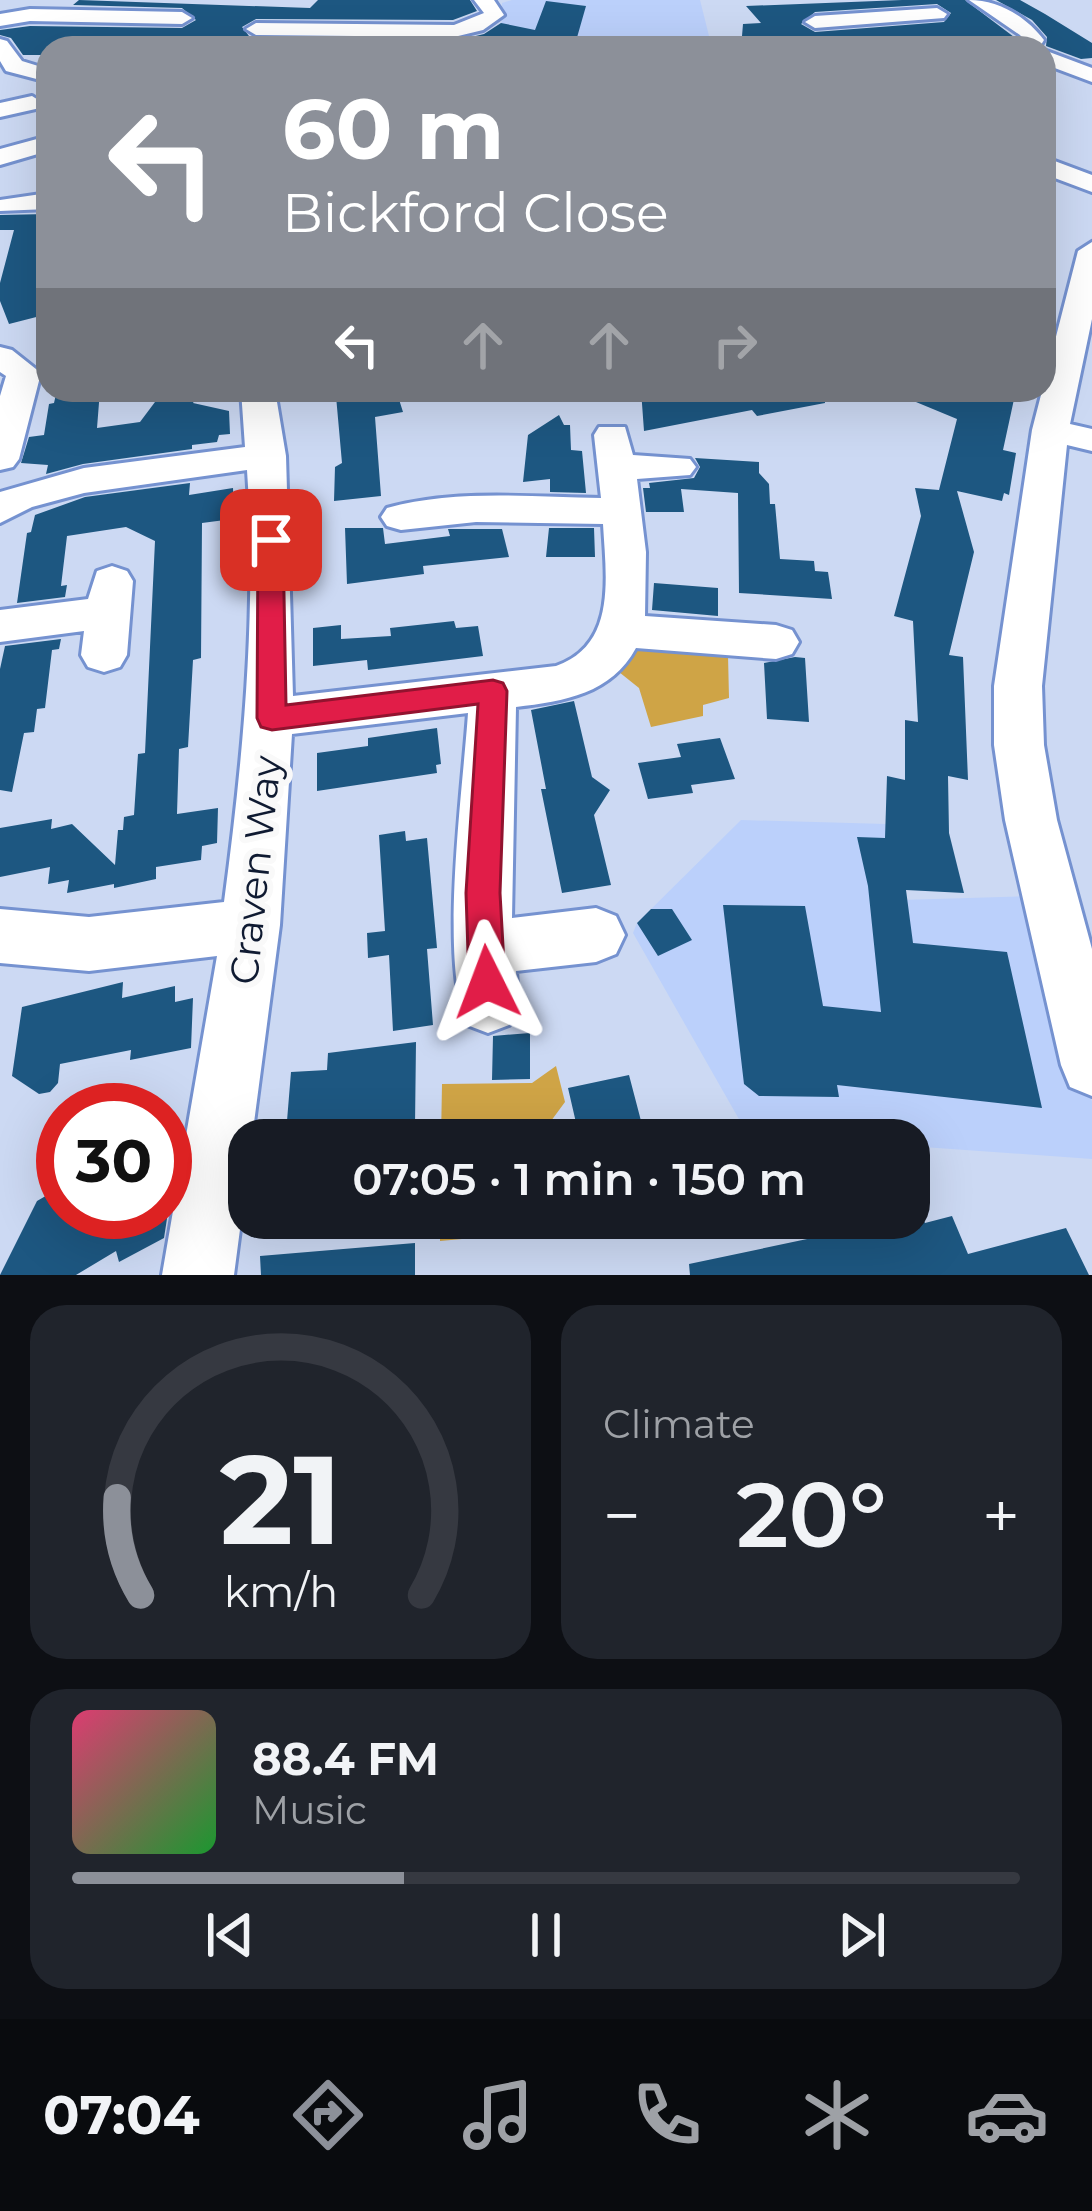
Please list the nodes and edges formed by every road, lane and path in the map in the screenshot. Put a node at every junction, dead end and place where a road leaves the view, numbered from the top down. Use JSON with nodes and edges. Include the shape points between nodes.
{"nodes":[{"id":1,"x":484,"y":0,"type":"edge"},
{"id":2,"x":978,"y":0,"type":"edge"},
{"id":3,"x":278,"y":3,"type":"dead end"},
{"id":4,"x":794,"y":8,"type":"dead end"},
{"id":5,"x":937,"y":14,"type":"dead end"},
{"id":6,"x":3,"y":17,"type":"edge"},
{"id":7,"x":182,"y":18,"type":"dead end"},
{"id":8,"x":815,"y":22,"type":"junction"},
{"id":9,"x":256,"y":29,"type":"junction"},
{"id":10,"x":247,"y":36,"type":"edge"},
{"id":11,"x":291,"y":36,"type":"edge"},
{"id":12,"x":442,"y":36,"type":"edge"},
{"id":13,"x":834,"y":36,"type":"edge"},
{"id":14,"x":1031,"y":36,"type":"edge"},
{"id":15,"x":1,"y":47,"type":"edge"},
{"id":16,"x":1056,"y":61,"type":"edge"},
{"id":17,"x":36,"y":66,"type":"edge"},
{"id":18,"x":23,"y":71,"type":"junction"},
{"id":19,"x":36,"y":74,"type":"edge"},
{"id":20,"x":1092,"y":76,"type":"edge"},
{"id":21,"x":34,"y":103,"type":"dead end"},
{"id":22,"x":0,"y":110,"type":"edge"},
{"id":23,"x":36,"y":146,"type":"edge"},
{"id":24,"x":0,"y":157,"type":"edge"},
{"id":25,"x":1056,"y":170,"type":"edge"},
{"id":26,"x":1092,"y":184,"type":"edge"},
{"id":27,"x":36,"y":203,"type":"edge"},
{"id":28,"x":10,"y":206,"type":"dead end"},
{"id":29,"x":1092,"y":250,"type":"edge"},
{"id":30,"x":24,"y":366,"type":"edge"},
{"id":31,"x":259,"y":402,"type":"edge"},
{"id":32,"x":7,"y":413,"type":"edge"},
{"id":33,"x":1071,"y":435,"type":"edge"},
{"id":34,"x":266,"y":456,"type":"junction"},
{"id":35,"x":0,"y":459,"type":"edge"},
{"id":36,"x":677,"y":466,"type":"dead end"},
{"id":37,"x":616,"y":471,"type":"junction"},
{"id":38,"x":4,"y":496,"type":"edge"},
{"id":39,"x":401,"y":517,"type":"dead end"},
{"id":40,"x":108,"y":616,"type":"dead end"},
{"id":41,"x":0,"y":626,"type":"edge"},
{"id":42,"x":623,"y":631,"type":"junction"},
{"id":43,"x":776,"y":642,"type":"dead end"},
{"id":44,"x":493,"y":691,"type":"junction"},
{"id":45,"x":272,"y":718,"type":"junction"},
{"id":46,"x":252,"y":925,"type":"junction"},
{"id":47,"x":596,"y":935,"type":"dead end"},
{"id":48,"x":0,"y":936,"type":"edge"},
{"id":49,"x":1092,"y":1065,"type":"edge"},
{"id":50,"x":198,"y":1275,"type":"edge"}],
"edges":[{"from":1,"to":12,"type":"street","via":[[494,9],[488,21]]},
{"from":2,"to":14,"type":"street"},
{"from":3,"to":9,"type":"street"},
{"from":4,"to":8,"type":"street"},
{"from":5,"to":8,"type":"street"},
{"from":6,"to":7,"type":"street"},
{"from":8,"to":13,"type":"street"},
{"from":9,"to":10,"type":"street"},
{"from":9,"to":11,"type":"street"},
{"from":15,"to":18,"type":"street"},
{"from":16,"to":20,"type":"street"},
{"from":17,"to":18,"type":"street"},
{"from":18,"to":19,"type":"street"},
{"from":21,"to":22,"type":"street"},
{"from":23,"to":24,"type":"street"},
{"from":25,"to":26,"type":"street"},
{"from":27,"to":28,"type":"street"},
{"from":29,"to":33,"type":"street"},
{"from":30,"to":32,"type":"street"},
{"from":31,"to":34,"type":"street","name":"Craven Way"},
{"from":32,"to":35,"type":"street"},
{"from":33,"to":49,"type":"street","via":[[1018,686],[1019,745]]},
{"from":34,"to":38,"type":"street"},
{"from":34,"to":45,"type":"street","name":"Craven Way"},
{"from":36,"to":37,"type":"street"},
{"from":37,"to":39,"type":"street","via":[[476,509]]},
{"from":37,"to":42,"type":"street"},
{"from":40,"to":41,"type":"street"},
{"from":42,"to":43,"type":"street"},
{"from":42,"to":44,"type":"street","via":[[609,657],[588,672]]},
{"from":44,"to":45,"type":"street"},
{"from":44,"to":47,"type":"street","via":[[486,976]]},
{"from":45,"to":46,"type":"street","name":"Craven Way"},
{"from":46,"to":48,"type":"street","via":[[89,944]]},
{"from":46,"to":50,"type":"street","name":"Craven Way"}]}
